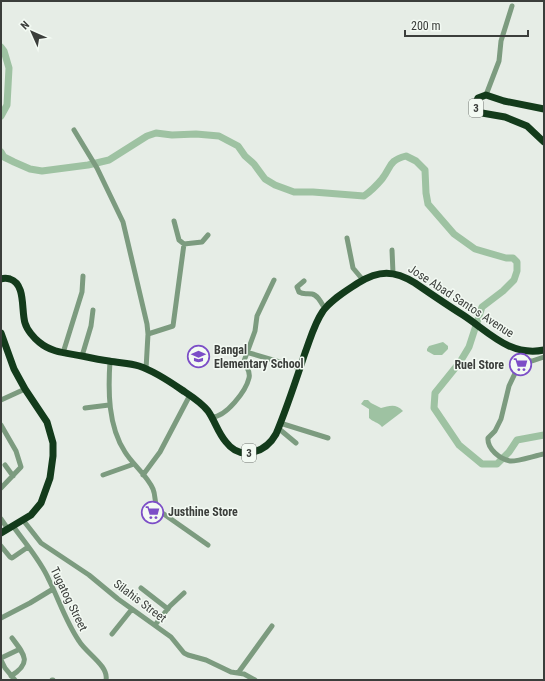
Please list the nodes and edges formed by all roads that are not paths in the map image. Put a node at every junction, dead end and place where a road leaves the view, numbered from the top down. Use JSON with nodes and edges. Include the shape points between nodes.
{"nodes":[{"id":1,"x":512,"y":6,"type":"dead end"},
{"id":2,"x":486,"y":96,"type":"junction"},
{"id":3,"x":544,"y":109,"type":"edge"},
{"id":4,"x":74,"y":130,"type":"dead end"},
{"id":5,"x":544,"y":142,"type":"edge"},
{"id":6,"x":174,"y":221,"type":"dead end"},
{"id":7,"x":208,"y":235,"type":"dead end"},
{"id":8,"x":347,"y":238,"type":"dead end"},
{"id":9,"x":184,"y":244,"type":"junction"},
{"id":10,"x":392,"y":250,"type":"dead end"},
{"id":11,"x":393,"y":273,"type":"junction"},
{"id":12,"x":83,"y":276,"type":"dead end"},
{"id":13,"x":1,"y":279,"type":"edge"},
{"id":14,"x":274,"y":280,"type":"dead end"},
{"id":15,"x":363,"y":280,"type":"junction"},
{"id":16,"x":304,"y":281,"type":"dead end"},
{"id":17,"x":325,"y":309,"type":"junction"},
{"id":18,"x":93,"y":310,"type":"dead end"},
{"id":19,"x":1,"y":333,"type":"edge"},
{"id":20,"x":148,"y":334,"type":"junction"},
{"id":21,"x":544,"y":350,"type":"edge"},
{"id":22,"x":522,"y":351,"type":"junction"},
{"id":23,"x":246,"y":352,"type":"junction"},
{"id":24,"x":63,"y":353,"type":"junction"},
{"id":25,"x":82,"y":356,"type":"junction"},
{"id":26,"x":544,"y":357,"type":"edge"},
{"id":27,"x":521,"y":360,"type":"junction"},
{"id":28,"x":110,"y":362,"type":"junction"},
{"id":29,"x":300,"y":368,"type":"junction"},
{"id":30,"x":146,"y":369,"type":"junction"},
{"id":31,"x":25,"y":389,"type":"junction"},
{"id":32,"x":190,"y":395,"type":"junction"},
{"id":33,"x":1,"y":400,"type":"edge"},
{"id":34,"x":109,"y":405,"type":"junction"},
{"id":35,"x":85,"y":408,"type":"dead end"},
{"id":36,"x":212,"y":417,"type":"junction"},
{"id":37,"x":1,"y":425,"type":"edge"},
{"id":38,"x":279,"y":426,"type":"junction"},
{"id":39,"x":328,"y":438,"type":"dead end"},
{"id":40,"x":296,"y":443,"type":"dead end"},
{"id":41,"x":544,"y":454,"type":"edge"},
{"id":42,"x":134,"y":464,"type":"junction"},
{"id":43,"x":6,"y":465,"type":"dead end"},
{"id":44,"x":103,"y":475,"type":"dead end"},
{"id":45,"x":143,"y":475,"type":"junction"},
{"id":46,"x":13,"y":476,"type":"junction"},
{"id":47,"x":1,"y":488,"type":"edge"},
{"id":48,"x":1,"y":519,"type":"edge"},
{"id":49,"x":22,"y":520,"type":"junction"},
{"id":50,"x":10,"y":528,"type":"junction"},
{"id":51,"x":1,"y":533,"type":"edge"},
{"id":52,"x":208,"y":545,"type":"dead end"},
{"id":53,"x":1,"y":546,"type":"edge"},
{"id":54,"x":28,"y":547,"type":"junction"},
{"id":55,"x":141,"y":588,"type":"dead end"},
{"id":56,"x":53,"y":589,"type":"junction"},
{"id":57,"x":184,"y":593,"type":"dead end"},
{"id":58,"x":132,"y":609,"type":"junction"},
{"id":59,"x":168,"y":609,"type":"junction"},
{"id":60,"x":1,"y":618,"type":"edge"},
{"id":61,"x":155,"y":625,"type":"junction"},
{"id":62,"x":272,"y":626,"type":"dead end"},
{"id":63,"x":112,"y":634,"type":"dead end"},
{"id":64,"x":12,"y":638,"type":"dead end"},
{"id":65,"x":20,"y":649,"type":"junction"},
{"id":66,"x":1,"y":659,"type":"edge"},
{"id":67,"x":238,"y":673,"type":"junction"},
{"id":68,"x":13,"y":678,"type":"edge"},
{"id":69,"x":106,"y":680,"type":"edge"},
{"id":70,"x":255,"y":680,"type":"edge"}],
"edges":[{"from":1,"to":2,"type":"street","via":[[501,41],[497,68]]},
{"from":2,"to":3,"type":"highway","number":"3"},
{"from":2,"to":5,"type":"highway","number":"3","via":[[478,98],[475,105],[482,114],[516,120],[527,126]]},
{"from":4,"to":20,"type":"street","via":[[97,168],[125,227]]},
{"from":6,"to":9,"type":"street","via":[[179,240]]},
{"from":7,"to":9,"type":"street","via":[[202,242]]},
{"from":8,"to":15,"type":"street","via":[[354,268]]},
{"from":9,"to":20,"type":"street","via":[[174,326]]},
{"from":10,"to":11,"type":"street"},
{"from":11,"to":15,"type":"highway","name":"Jose Abad Santos Avenue","number":"3","via":[[380,273]]},
{"from":11,"to":22,"type":"highway","name":"Jose Abad Santos Avenue","via":[[407,278],[492,337]]},
{"from":12,"to":24,"type":"street","via":[[82,292]]},
{"from":13,"to":24,"type":"highway","name":"Jose Abad Santos Avenue","number":"3","via":[[14,281],[19,287],[25,324],[38,342]]},
{"from":14,"to":23,"type":"street","via":[[257,316],[255,331]]},
{"from":15,"to":17,"type":"highway","name":"Jose Abad Santos Avenue","number":"3","via":[[339,295]]},
{"from":16,"to":17,"type":"street","via":[[297,287],[299,292],[316,295]]},
{"from":17,"to":29,"type":"highway","name":"Jose Abad Santos Avenue","number":"3"},
{"from":18,"to":25,"type":"street"},
{"from":19,"to":31,"type":"highway"},
{"from":20,"to":30,"type":"street"},
{"from":21,"to":22,"type":"highway","name":"Jose Abad Santos Avenue"},
{"from":22,"to":27,"type":"street"},
{"from":23,"to":29,"type":"street"},
{"from":23,"to":36,"type":"street","via":[[244,363],[249,370],[249,378],[244,389],[230,408]]},
{"from":24,"to":25,"type":"highway","name":"Jose Abad Santos Avenue","number":"3"},
{"from":25,"to":28,"type":"highway","name":"Jose Abad Santos Avenue","number":"3"},
{"from":26,"to":27,"type":"street","via":[[532,361]]},
{"from":27,"to":41,"type":"street","via":[[510,382],[501,419],[488,438],[497,455],[510,461]]},
{"from":28,"to":30,"type":"highway","name":"Jose Abad Santos Avenue","number":"3","via":[[132,364]]},
{"from":28,"to":34,"type":"street"},
{"from":29,"to":38,"type":"highway","name":"Jose Abad Santos Avenue","number":"3"},
{"from":30,"to":32,"type":"highway","name":"Jose Abad Santos Avenue","number":"3"},
{"from":31,"to":33,"type":"street"},
{"from":31,"to":49,"type":"highway","via":[[47,422],[53,443],[53,456],[50,478],[41,504]]},
{"from":32,"to":36,"type":"highway","name":"Jose Abad Santos Avenue","number":"3","via":[[202,404]]},
{"from":32,"to":45,"type":"street","via":[[160,452]]},
{"from":34,"to":35,"type":"street"},
{"from":34,"to":42,"type":"street","via":[[119,441]]},
{"from":36,"to":38,"type":"highway","name":"Jose Abad Santos Avenue","number":"3","via":[[226,443],[246,453],[265,448]]},
{"from":37,"to":46,"type":"street","via":[[21,465]]},
{"from":38,"to":39,"type":"street"},
{"from":38,"to":40,"type":"street"},
{"from":42,"to":44,"type":"street"},
{"from":42,"to":45,"type":"street"},
{"from":43,"to":46,"type":"street"},
{"from":45,"to":52,"type":"street","via":[[153,489],[158,510]]},
{"from":46,"to":47,"type":"street"},
{"from":48,"to":50,"type":"street","name":"Tugatog Street"},
{"from":49,"to":50,"type":"highway"},
{"from":49,"to":58,"type":"street","name":"Silahis Street","via":[[46,547],[89,575]]},
{"from":50,"to":51,"type":"highway"},
{"from":50,"to":54,"type":"street","name":"Tugatog Street"},
{"from":53,"to":54,"type":"street","via":[[12,558]]},
{"from":54,"to":56,"type":"street","name":"Tugatog Street"},
{"from":55,"to":59,"type":"street"},
{"from":56,"to":60,"type":"street"},
{"from":56,"to":69,"type":"street","name":"Tugatog Street","via":[[76,638],[103,668]]},
{"from":57,"to":59,"type":"street"},
{"from":58,"to":61,"type":"street","name":"Silahis Street"},
{"from":58,"to":63,"type":"street"},
{"from":59,"to":61,"type":"street"},
{"from":61,"to":67,"type":"street","name":"Silahis Street","via":[[188,656],[206,660]]},
{"from":62,"to":67,"type":"street"},
{"from":64,"to":65,"type":"street"},
{"from":65,"to":66,"type":"street"},
{"from":65,"to":68,"type":"street","via":[[24,655],[24,663]]},
{"from":66,"to":68,"type":"street"},
{"from":67,"to":70,"type":"street","name":"Silahis Street"}]}
